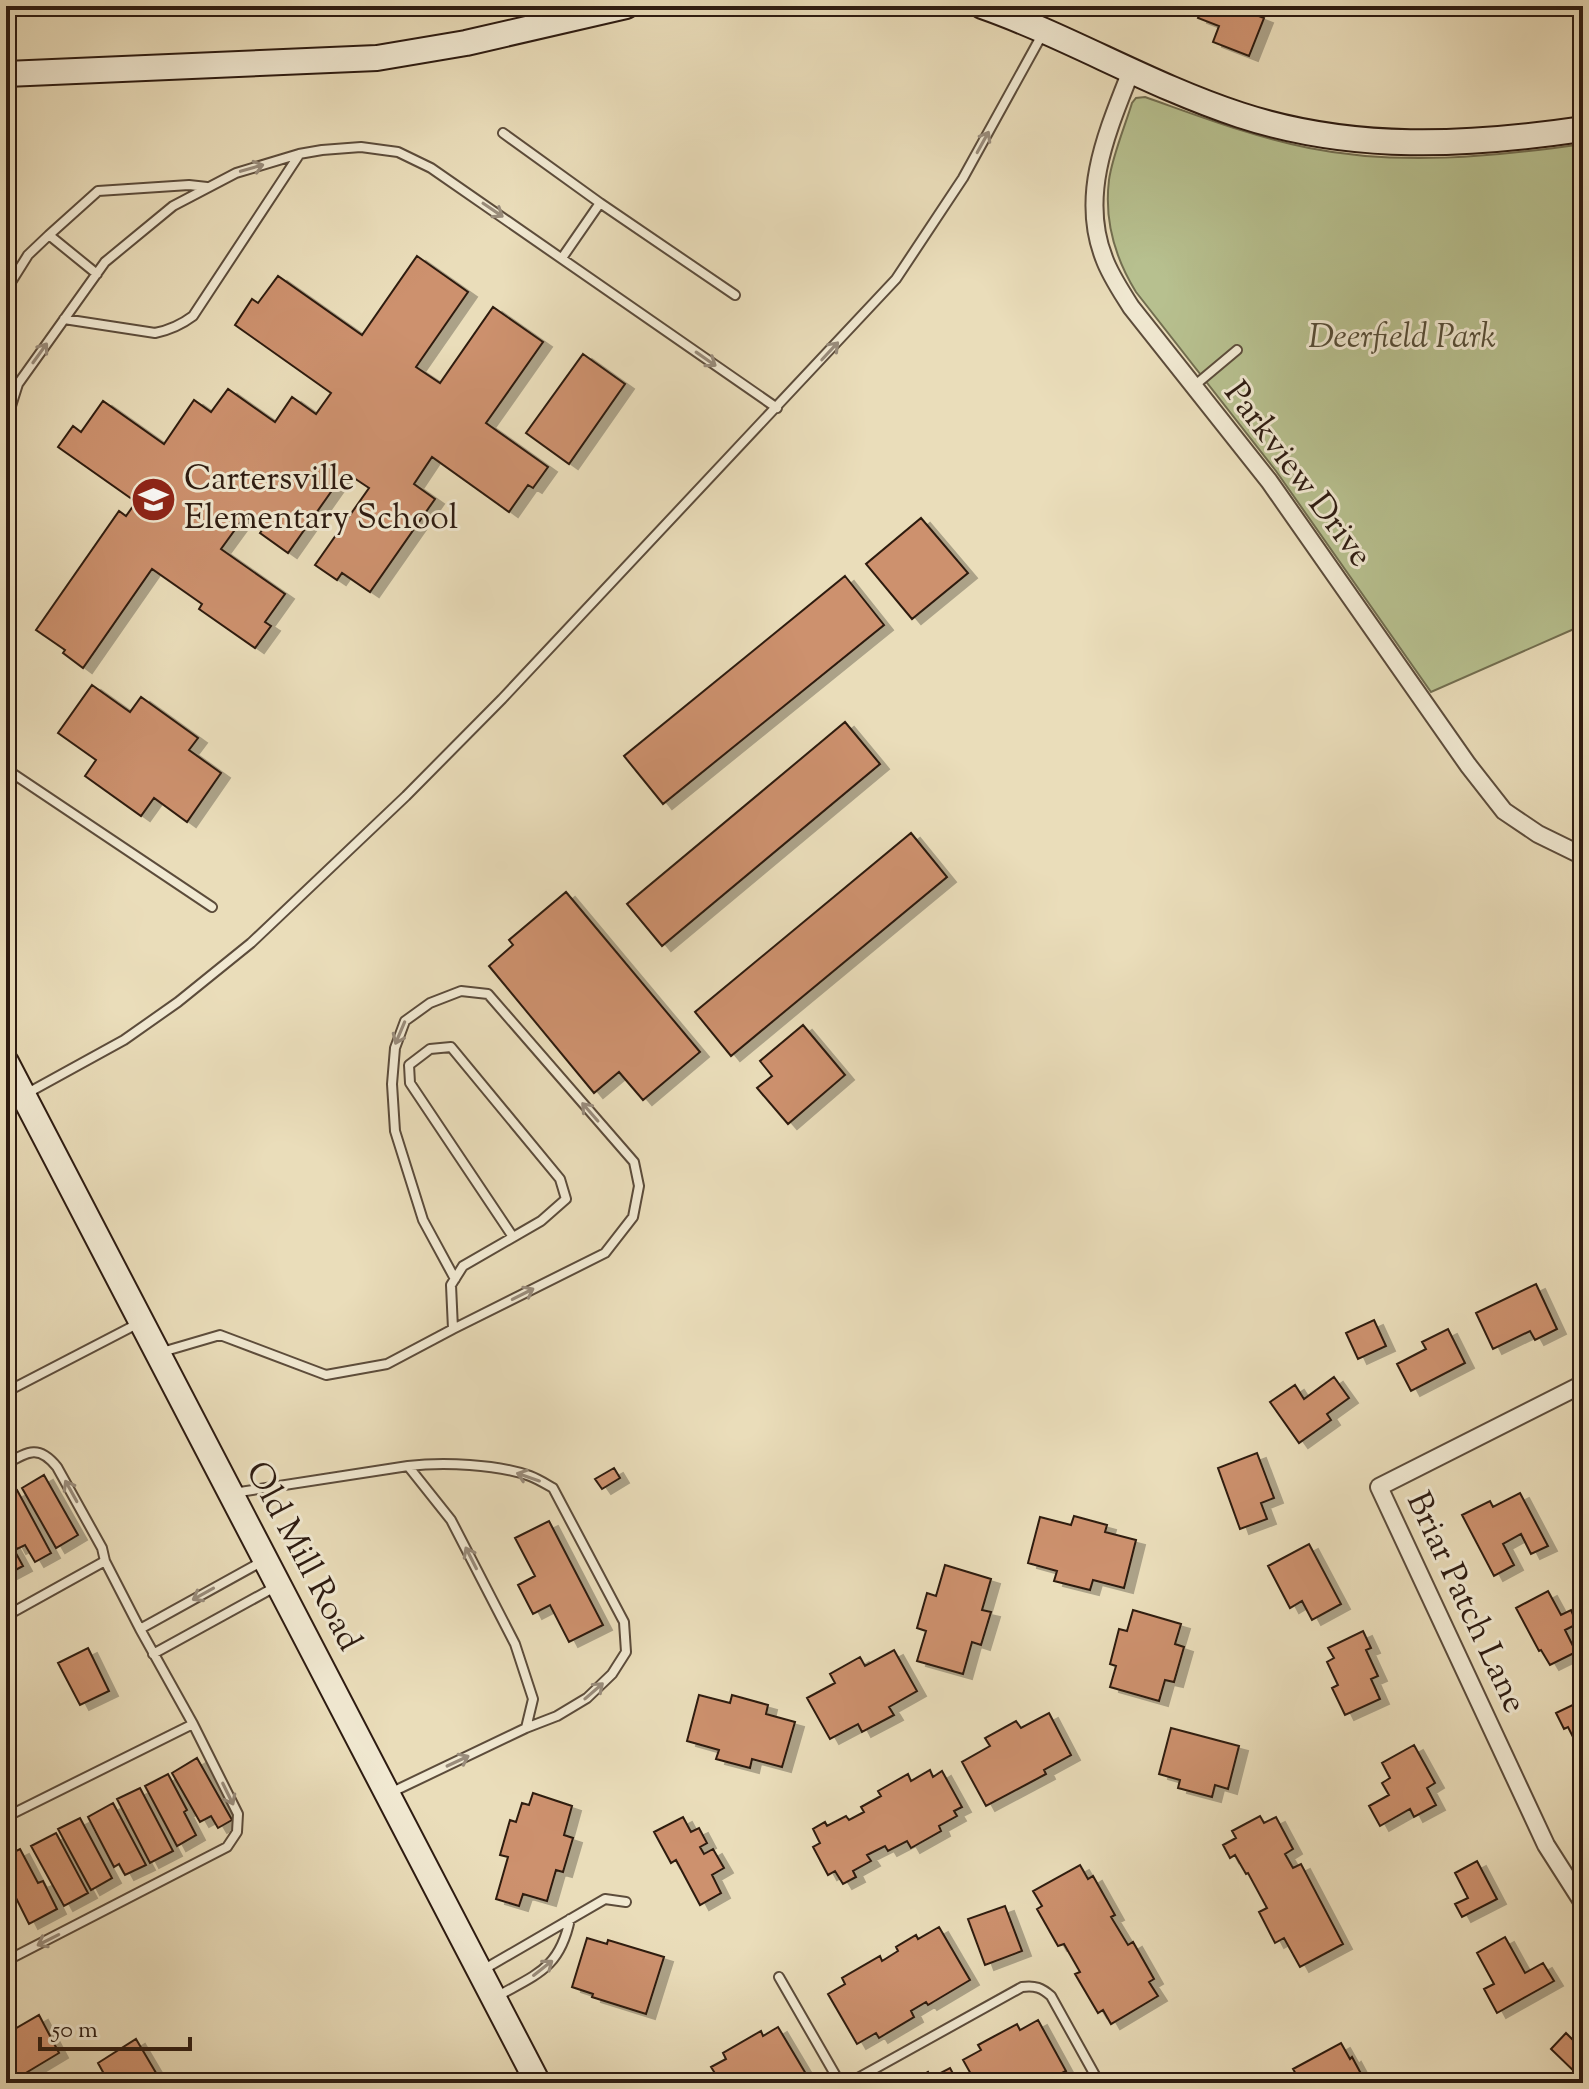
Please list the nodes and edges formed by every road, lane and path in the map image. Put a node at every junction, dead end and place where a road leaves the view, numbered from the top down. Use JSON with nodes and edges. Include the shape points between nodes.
{"nodes":[{"id":1,"x":626,"y":6,"type":"edge"},
{"id":2,"x":982,"y":6,"type":"edge"},
{"id":3,"x":1009,"y":12,"type":"edge"},
{"id":4,"x":1045,"y":30,"type":"junction"},
{"id":5,"x":1131,"y":71,"type":"junction"},
{"id":6,"x":6,"y":74,"type":"edge"},
{"id":7,"x":1583,"y":129,"type":"edge"},
{"id":8,"x":503,"y":133,"type":"dead end"},
{"id":9,"x":299,"y":154,"type":"junction"},
{"id":10,"x":209,"y":187,"type":"junction"},
{"id":11,"x":600,"y":203,"type":"junction"},
{"id":12,"x":49,"y":235,"type":"junction"},
{"id":13,"x":562,"y":258,"type":"junction"},
{"id":14,"x":97,"y":274,"type":"junction"},
{"id":15,"x":6,"y":290,"type":"edge"},
{"id":16,"x":735,"y":295,"type":"dead end"},
{"id":17,"x":64,"y":319,"type":"junction"},
{"id":18,"x":1237,"y":350,"type":"dead end"},
{"id":19,"x":1194,"y":386,"type":"junction"},
{"id":20,"x":777,"y":408,"type":"junction"},
{"id":21,"x":6,"y":422,"type":"edge"},
{"id":22,"x":6,"y":769,"type":"edge"},
{"id":23,"x":1583,"y":856,"type":"edge"},
{"id":24,"x":212,"y":907,"type":"dead end"},
{"id":25,"x":6,"y":1062,"type":"edge"},
{"id":26,"x":23,"y":1095,"type":"junction"},
{"id":27,"x":513,"y":1237,"type":"junction"},
{"id":28,"x":455,"y":1279,"type":"junction"},
{"id":29,"x":141,"y":1322,"type":"junction"},
{"id":30,"x":453,"y":1329,"type":"junction"},
{"id":31,"x":158,"y":1353,"type":"junction"},
{"id":32,"x":1583,"y":1384,"type":"edge"},
{"id":33,"x":6,"y":1392,"type":"edge"},
{"id":34,"x":6,"y":1464,"type":"edge"},
{"id":35,"x":408,"y":1466,"type":"junction"},
{"id":36,"x":231,"y":1494,"type":"junction"},
{"id":37,"x":265,"y":1559,"type":"junction"},
{"id":38,"x":105,"y":1561,"type":"junction"},
{"id":39,"x":278,"y":1585,"type":"junction"},
{"id":40,"x":6,"y":1616,"type":"edge"},
{"id":41,"x":140,"y":1629,"type":"junction"},
{"id":42,"x":153,"y":1654,"type":"junction"},
{"id":43,"x":193,"y":1724,"type":"junction"},
{"id":44,"x":526,"y":1728,"type":"junction"},
{"id":45,"x":387,"y":1794,"type":"junction"},
{"id":46,"x":6,"y":1817,"type":"edge"},
{"id":47,"x":626,"y":1902,"type":"dead end"},
{"id":48,"x":1583,"y":1903,"type":"edge"},
{"id":49,"x":570,"y":1919,"type":"junction"},
{"id":50,"x":6,"y":1961,"type":"edge"},
{"id":51,"x":480,"y":1971,"type":"junction"},
{"id":52,"x":779,"y":1977,"type":"dead end"},
{"id":53,"x":494,"y":1998,"type":"junction"},
{"id":54,"x":538,"y":2083,"type":"edge"},
{"id":55,"x":840,"y":2083,"type":"edge"},
{"id":56,"x":849,"y":2083,"type":"edge"},
{"id":57,"x":1101,"y":2083,"type":"edge"}],
"edges":[{"from":1,"to":6,"type":"street","via":[[377,58]]},
{"from":2,"to":3,"type":"street"},
{"from":3,"to":4,"type":"street"},
{"from":4,"to":5,"type":"street"},
{"from":20,"to":4,"type":"lane","one_way":true,"via":[[877,302],[921,244]]},
{"from":5,"to":7,"type":"street","via":[[1239,114],[1352,140],[1419,144]]},
{"from":5,"to":19,"type":"street","name":"Parkview Drive","via":[[1099,159],[1093,214],[1097,235],[1131,307]]},
{"from":8,"to":11,"type":"lane"},
{"from":10,"to":9,"type":"lane","one_way":true},
{"from":9,"to":13,"type":"lane","one_way":true,"via":[[342,147],[398,152],[431,168]]},
{"from":9,"to":17,"type":"lane","via":[[183,324],[155,333]]},
{"from":10,"to":12,"type":"lane","via":[[98,191]]},
{"from":10,"to":14,"type":"lane","via":[[173,206]]},
{"from":11,"to":13,"type":"lane"},
{"from":11,"to":16,"type":"lane"},
{"from":12,"to":14,"type":"lane"},
{"from":12,"to":15,"type":"lane","via":[[28,255]]},
{"from":13,"to":20,"type":"lane","one_way":true},
{"from":14,"to":17,"type":"lane"},
{"from":21,"to":17,"type":"lane","one_way":true,"via":[[18,384]]},
{"from":18,"to":19,"type":"lane"},
{"from":19,"to":23,"type":"street","name":"Parkview Drive","via":[[1269,481],[1504,811]]},
{"from":20,"to":26,"type":"lane","via":[[406,796],[251,943],[124,1040]]},
{"from":22,"to":24,"type":"lane"},
{"from":25,"to":26,"type":"street","name":"Old Mill Road"},
{"from":26,"to":29,"type":"street","name":"Old Mill Road"},
{"from":27,"to":27,"type":"lane","via":[[566,1199],[560,1179],[451,1047],[430,1049],[409,1065],[410,1083]]},
{"from":27,"to":28,"type":"lane","via":[[463,1266]]},
{"from":28,"to":30,"type":"lane"},
{"from":30,"to":28,"type":"lane","one_way":true,"via":[[605,1253],[633,1217],[639,1186],[634,1162],[488,994],[461,991],[430,1003],[405,1021],[395,1048],[392,1084],[395,1131],[423,1220]]},
{"from":29,"to":31,"type":"street","name":"Old Mill Road"},
{"from":29,"to":33,"type":"lane"},
{"from":30,"to":31,"type":"lane","via":[[387,1364],[326,1375],[220,1335]]},
{"from":31,"to":36,"type":"street","name":"Old Mill Road"},
{"from":32,"to":48,"type":"street","name":"Briar Patch Lane","via":[[1379,1487],[1540,1833]]},
{"from":38,"to":34,"type":"lane","one_way":true,"via":[[48,1455],[24,1454]]},
{"from":35,"to":36,"type":"lane"},
{"from":44,"to":35,"type":"lane","one_way":true,"via":[[533,1699],[515,1644],[451,1520]]},
{"from":44,"to":35,"type":"lane","one_way":true,"via":[[587,1698],[612,1674],[626,1652],[624,1622],[553,1488],[497,1468]]},
{"from":36,"to":37,"type":"street","name":"Old Mill Road"},
{"from":37,"to":39,"type":"street","name":"Old Mill Road"},
{"from":37,"to":41,"type":"lane","one_way":true},
{"from":38,"to":40,"type":"lane"},
{"from":38,"to":41,"type":"lane"},
{"from":39,"to":42,"type":"lane"},
{"from":39,"to":45,"type":"street","name":"Old Mill Road"},
{"from":41,"to":42,"type":"lane"},
{"from":42,"to":43,"type":"lane"},
{"from":43,"to":46,"type":"lane"},
{"from":43,"to":50,"type":"lane","one_way":true,"via":[[238,1814],[237,1832],[227,1847]]},
{"from":45,"to":44,"type":"lane","one_way":true},
{"from":45,"to":51,"type":"street","name":"Old Mill Road"},
{"from":47,"to":49,"type":"lane","via":[[605,1899]]},
{"from":49,"to":51,"type":"lane"},
{"from":53,"to":49,"type":"lane","one_way":true,"via":[[552,1962]]},
{"from":51,"to":53,"type":"street","name":"Old Mill Road"},
{"from":52,"to":55,"type":"lane"},
{"from":53,"to":54,"type":"street","name":"Old Mill Road"},
{"from":56,"to":57,"type":"lane","via":[[1029,1986],[1051,1996]]}]}
